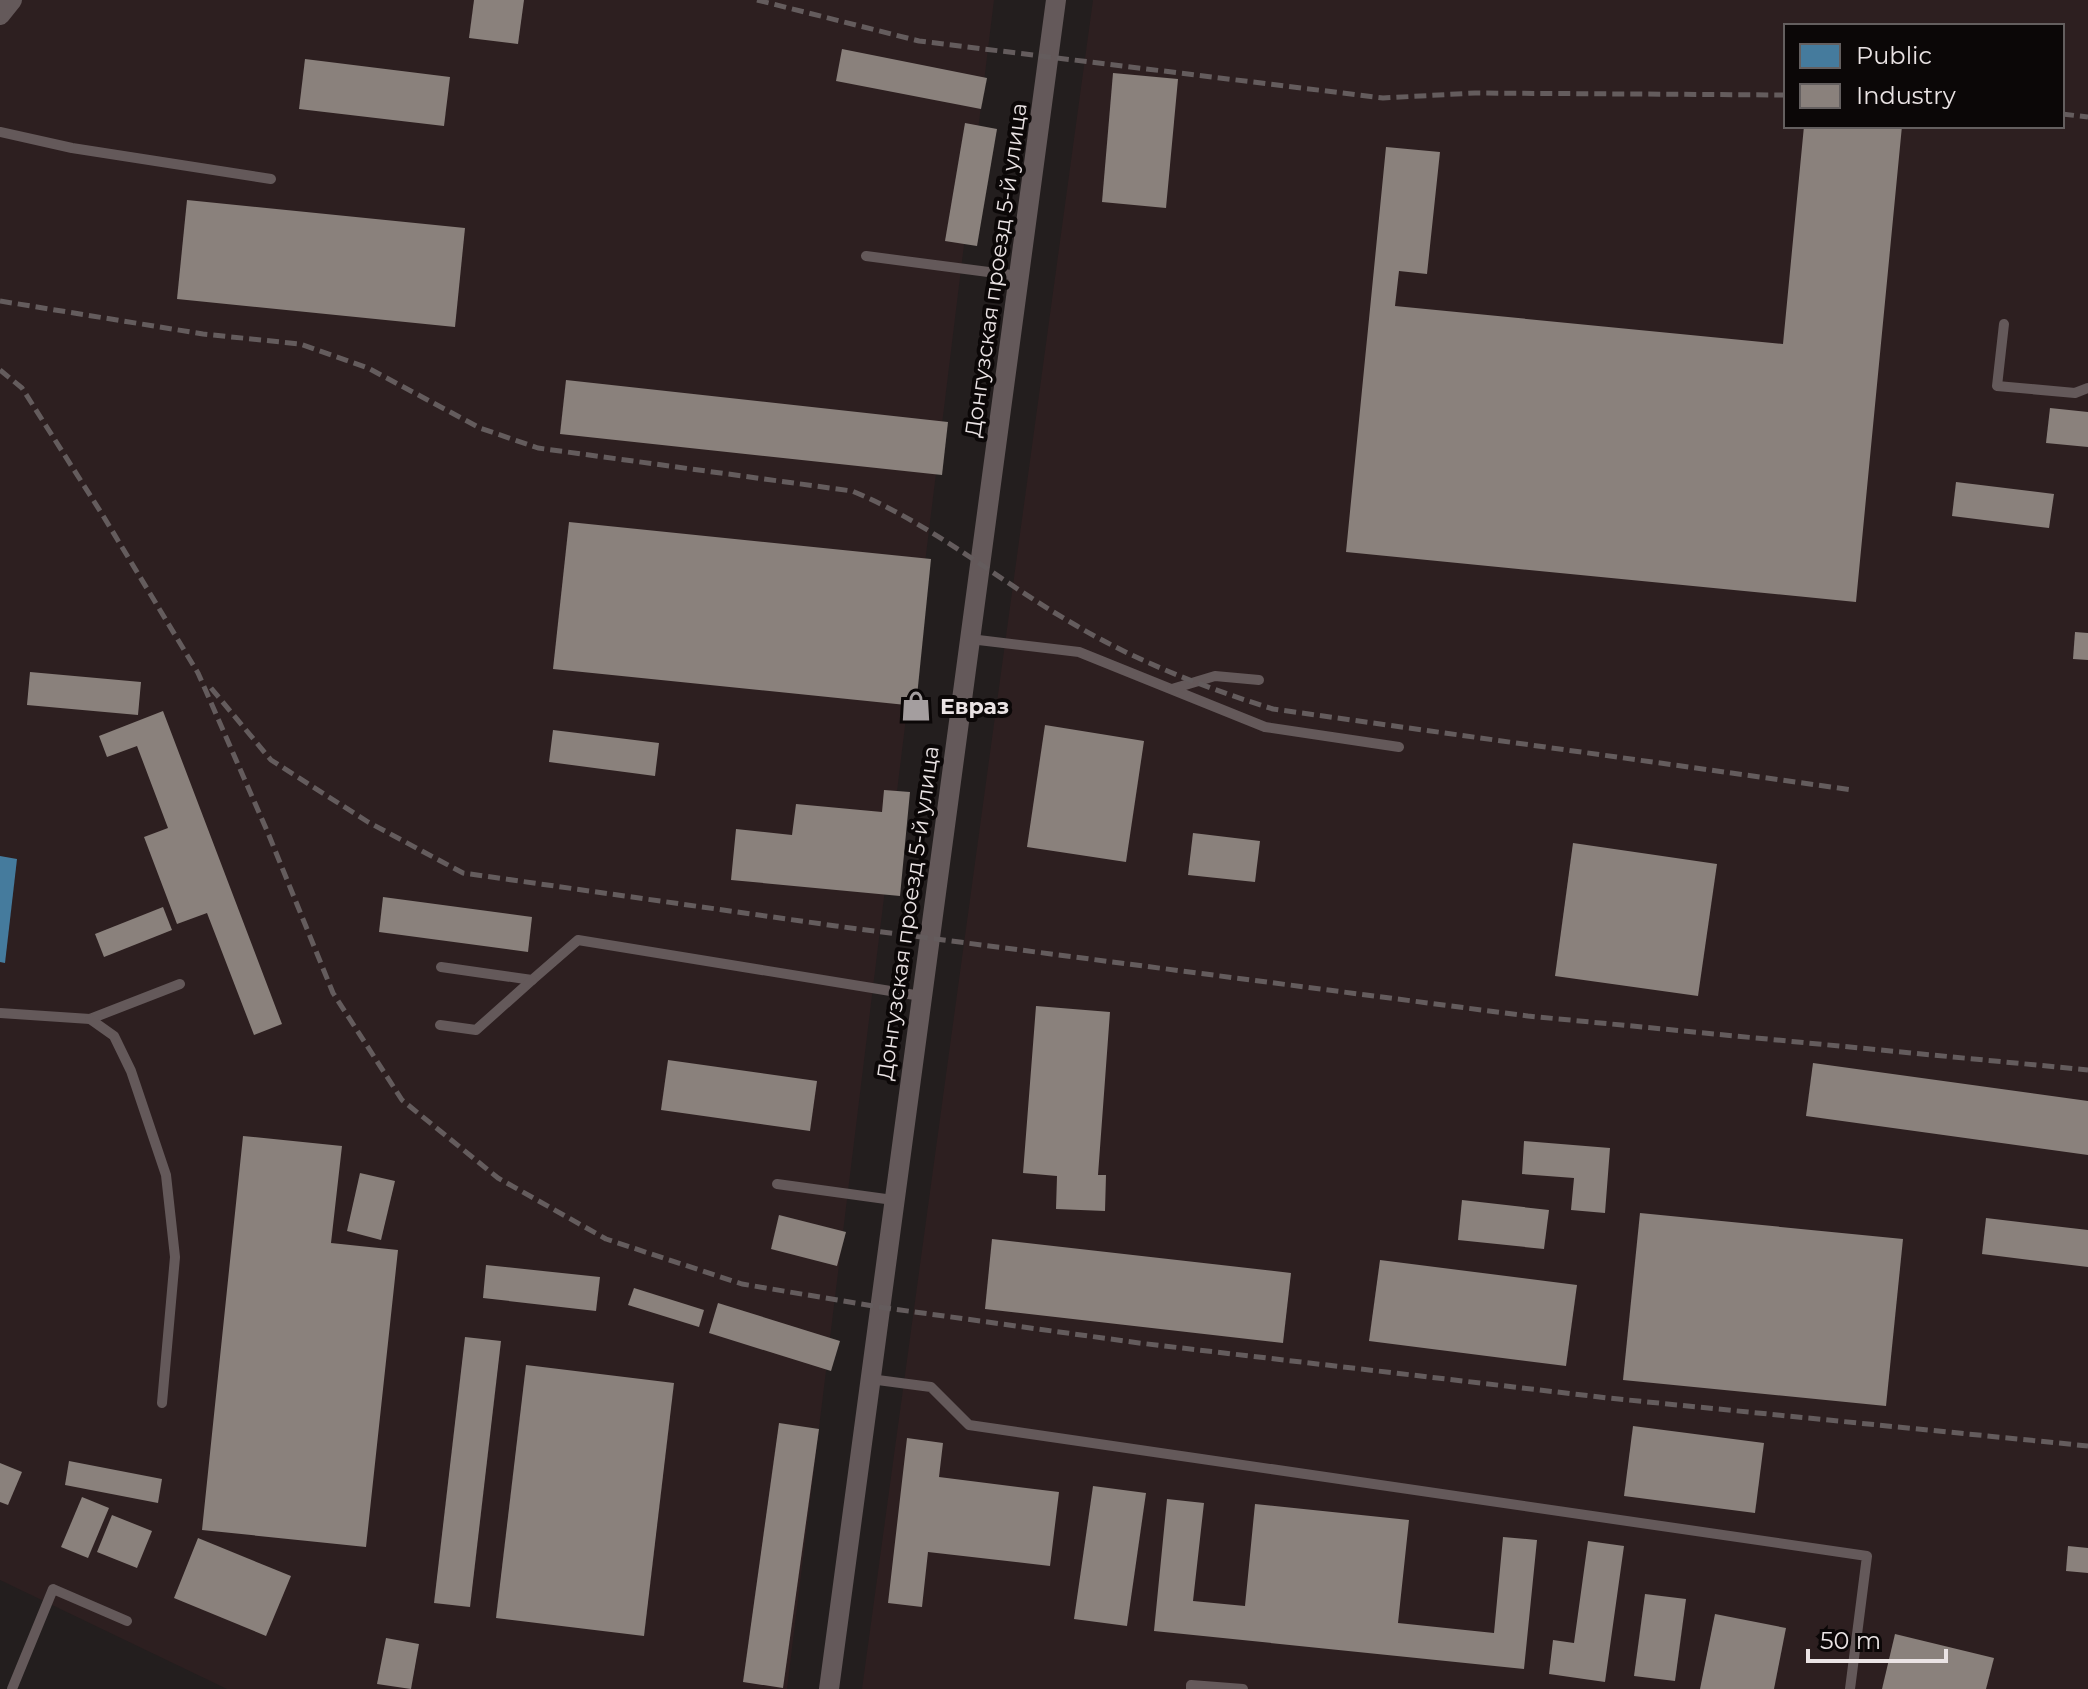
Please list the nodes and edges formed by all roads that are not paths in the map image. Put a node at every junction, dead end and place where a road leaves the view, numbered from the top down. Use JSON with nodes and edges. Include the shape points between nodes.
{"nodes":[{"id":1,"x":12,"y":0,"type":"edge"},
{"id":2,"x":1056,"y":0,"type":"edge"},
{"id":3,"x":0,"y":15,"type":"edge"},
{"id":4,"x":0,"y":132,"type":"edge"},
{"id":5,"x":271,"y":179,"type":"dead end"},
{"id":6,"x":866,"y":256,"type":"dead end"},
{"id":7,"x":1019,"y":276,"type":"junction"},
{"id":8,"x":2004,"y":324,"type":"dead end"},
{"id":9,"x":2088,"y":388,"type":"edge"},
{"id":10,"x":970,"y":639,"type":"junction"},
{"id":11,"x":1259,"y":680,"type":"dead end"},
{"id":12,"x":1172,"y":689,"type":"junction"},
{"id":13,"x":1399,"y":747,"type":"dead end"},
{"id":14,"x":441,"y":967,"type":"dead end"},
{"id":15,"x":532,"y":980,"type":"junction"},
{"id":16,"x":180,"y":984,"type":"dead end"},
{"id":17,"x":921,"y":996,"type":"junction"},
{"id":18,"x":0,"y":1013,"type":"edge"},
{"id":19,"x":90,"y":1019,"type":"junction"},
{"id":20,"x":440,"y":1025,"type":"dead end"},
{"id":21,"x":777,"y":1184,"type":"dead end"},
{"id":22,"x":893,"y":1200,"type":"junction"},
{"id":23,"x":870,"y":1379,"type":"junction"},
{"id":24,"x":162,"y":1403,"type":"dead end"},
{"id":25,"x":127,"y":1621,"type":"dead end"},
{"id":26,"x":12,"y":1689,"type":"edge"},
{"id":27,"x":829,"y":1689,"type":"edge"},
{"id":28,"x":1191,"y":1689,"type":"edge"},
{"id":29,"x":1243,"y":1689,"type":"edge"},
{"id":30,"x":1850,"y":1689,"type":"edge"}],
"edges":[{"from":1,"to":3,"type":"street"},
{"from":2,"to":7,"type":"street","name":"Донгузская проезд 5-й улица"},
{"from":4,"to":5,"type":"lane"},
{"from":6,"to":7,"type":"lane"},
{"from":7,"to":10,"type":"street","name":"Донгузская проезд 5-й улица"},
{"from":8,"to":9,"type":"lane","via":[[1997,386],[2075,393]]},
{"from":10,"to":12,"type":"lane","via":[[1079,652]]},
{"from":10,"to":17,"type":"street","name":"Донгузская проезд 5-й улица"},
{"from":11,"to":12,"type":"lane","via":[[1215,676]]},
{"from":12,"to":13,"type":"lane","via":[[1265,727]]},
{"from":14,"to":15,"type":"lane"},
{"from":15,"to":17,"type":"lane","via":[[578,940]]},
{"from":15,"to":20,"type":"lane","via":[[476,1030]]},
{"from":16,"to":19,"type":"lane"},
{"from":17,"to":22,"type":"street","name":"Донгузская проезд 5-й улица"},
{"from":18,"to":19,"type":"lane"},
{"from":19,"to":24,"type":"lane","via":[[114,1036],[166,1175],[175,1257]]},
{"from":21,"to":22,"type":"lane"},
{"from":22,"to":23,"type":"street","name":"Донгузская проезд 5-й улица"},
{"from":23,"to":27,"type":"street","name":"Донгузская проезд 5-й улица"},
{"from":23,"to":30,"type":"lane","via":[[931,1387],[969,1425],[1867,1556]]},
{"from":25,"to":26,"type":"lane","via":[[53,1589]]},
{"from":28,"to":29,"type":"lane"}]}
